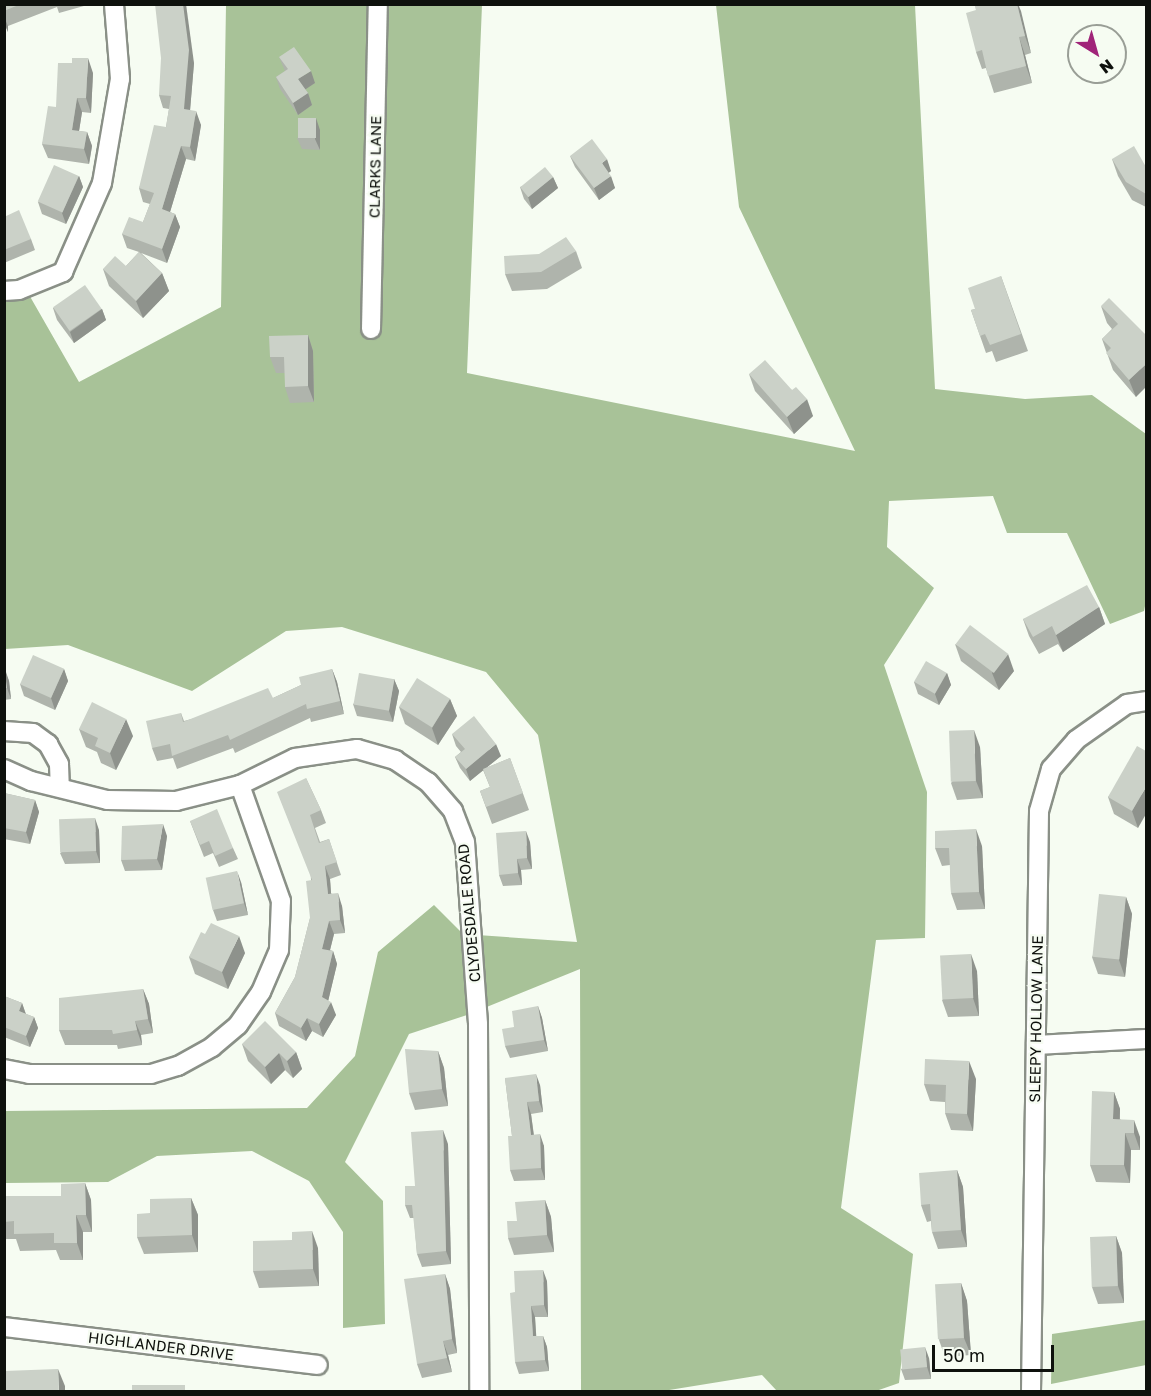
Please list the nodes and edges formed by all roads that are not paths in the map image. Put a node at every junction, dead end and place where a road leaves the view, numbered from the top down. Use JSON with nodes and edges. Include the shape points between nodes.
{"nodes":[{"id":1,"x":114,"y":4,"type":"edge"},
{"id":2,"x":378,"y":4,"type":"edge"},
{"id":3,"x":4,"y":291,"type":"edge"},
{"id":4,"x":371,"y":329,"type":"dead end"},
{"id":5,"x":1146,"y":701,"type":"edge"},
{"id":6,"x":4,"y":731,"type":"edge"},
{"id":7,"x":4,"y":769,"type":"edge"},
{"id":8,"x":240,"y":785,"type":"junction"},
{"id":9,"x":60,"y":787,"type":"junction"},
{"id":10,"x":1146,"y":1040,"type":"edge"},
{"id":11,"x":1036,"y":1045,"type":"junction"},
{"id":12,"x":4,"y":1070,"type":"edge"},
{"id":13,"x":4,"y":1327,"type":"edge"},
{"id":14,"x":318,"y":1365,"type":"dead end"},
{"id":15,"x":479,"y":1392,"type":"edge"},
{"id":16,"x":1030,"y":1392,"type":"edge"}],
"edges":[{"from":1,"to":3,"type":"street","via":[[120,79],[102,183],[63,272],[19,290]]},
{"from":2,"to":4,"type":"street","name":"CLARKS LANE"},
{"from":5,"to":11,"type":"street","name":"SLEEPY HOLLOW LANE","via":[[1127,704],[1102,720],[1076,740],[1051,769],[1039,810]]},
{"from":6,"to":9,"type":"street","via":[[33,734],[48,744],[58,764]]},
{"from":7,"to":9,"type":"street","name":"CLYDESDALE ROAD"},
{"from":8,"to":9,"type":"street","name":"CLYDESDALE ROAD","via":[[176,801],[143,802],[107,800]]},
{"from":8,"to":12,"type":"street","via":[[281,901],[279,950],[261,992],[238,1025],[212,1047],[178,1066],[151,1074],[29,1074]]},
{"from":8,"to":15,"type":"street","name":"CLYDESDALE ROAD","via":[[295,758],[357,749],[394,760],[428,782],[453,811],[465,842],[478,1024]]},
{"from":10,"to":11,"type":"street"},
{"from":11,"to":16,"type":"street","name":"SLEEPY HOLLOW LANE"},
{"from":13,"to":14,"type":"street","name":"HIGHLANDER DRIVE"}]}
